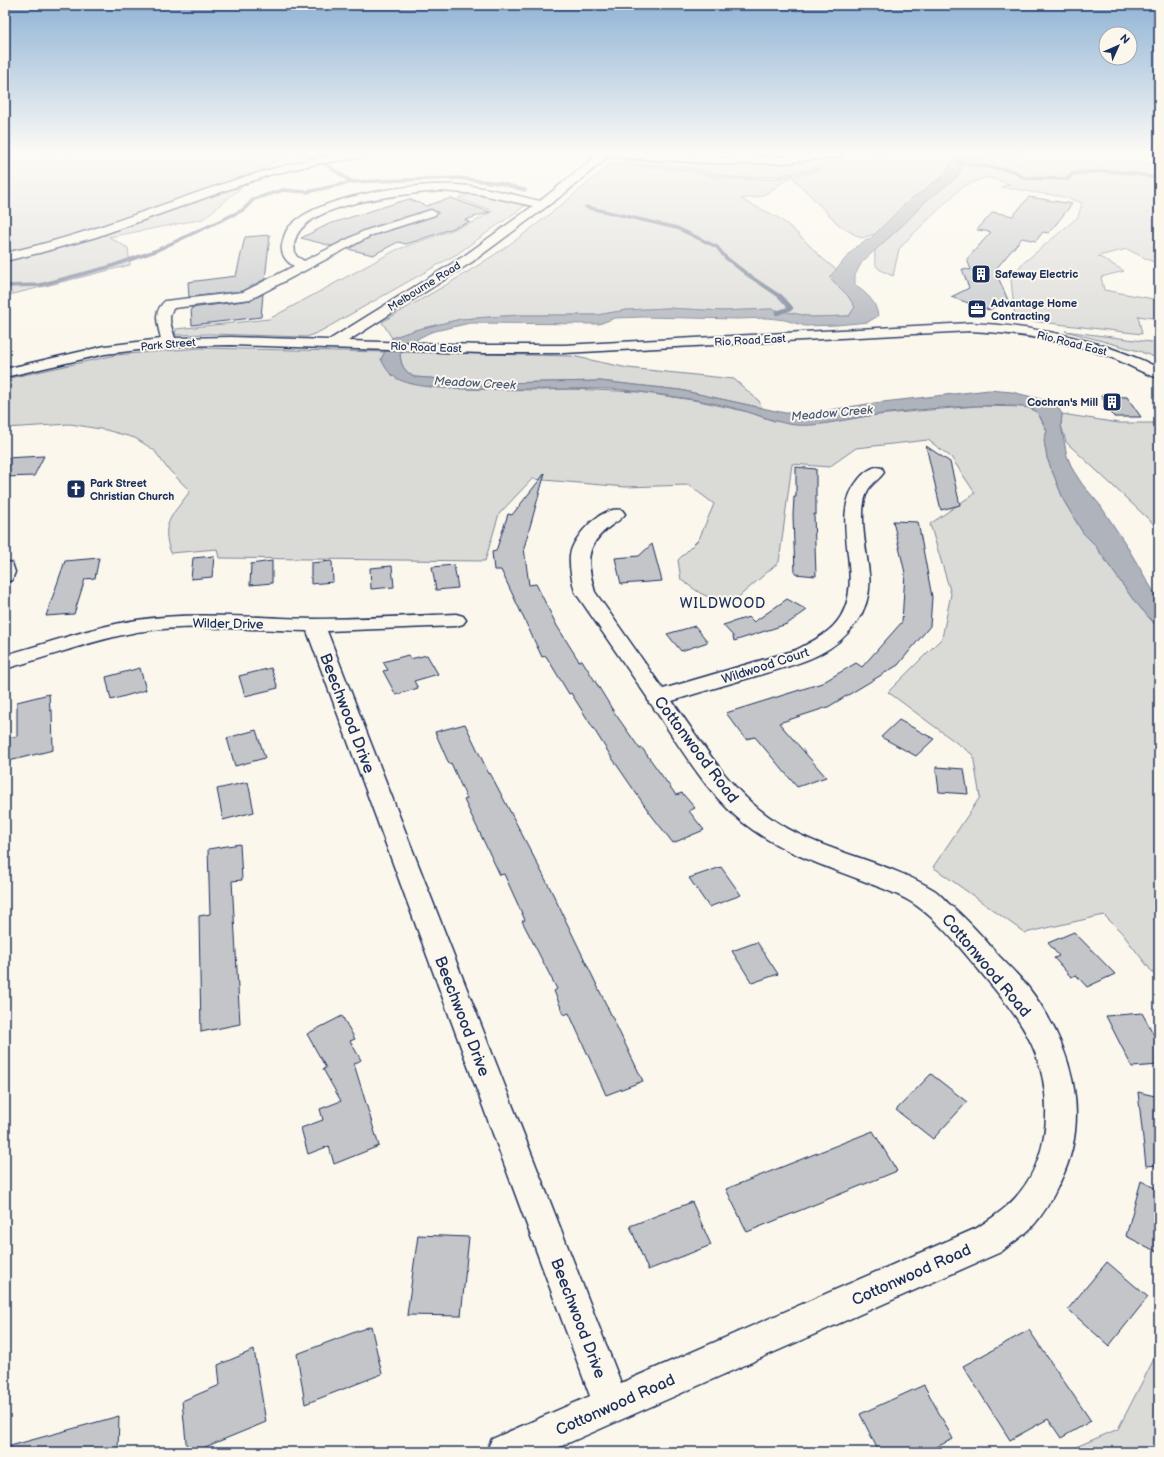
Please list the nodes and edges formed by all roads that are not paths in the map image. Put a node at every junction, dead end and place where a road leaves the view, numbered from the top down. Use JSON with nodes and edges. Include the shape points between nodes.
{"nodes":[{"id":1,"x":134,"y":221,"type":"edge"},
{"id":2,"x":303,"y":221,"type":"edge"},
{"id":3,"x":406,"y":221,"type":"edge"},
{"id":4,"x":520,"y":221,"type":"edge"},
{"id":5,"x":5,"y":257,"type":"edge"},
{"id":6,"x":304,"y":266,"type":"junction"},
{"id":7,"x":168,"y":342,"type":"junction"},
{"id":8,"x":334,"y":343,"type":"junction"},
{"id":9,"x":1152,"y":366,"type":"edge"},
{"id":10,"x":5,"y":373,"type":"edge"},
{"id":11,"x":1159,"y":374,"type":"edge"},
{"id":12,"x":876,"y":472,"type":"dead end"},
{"id":13,"x":616,"y":514,"type":"dead end"},
{"id":14,"x":5,"y":567,"type":"edge"},
{"id":15,"x":5,"y":576,"type":"edge"},
{"id":16,"x":456,"y":620,"type":"dead end"},
{"id":17,"x":315,"y":625,"type":"junction"},
{"id":18,"x":5,"y":662,"type":"edge"},
{"id":19,"x":658,"y":698,"type":"junction"},
{"id":20,"x":612,"y":1406,"type":"junction"},
{"id":21,"x":504,"y":1452,"type":"edge"}],
"edges":[{"from":1,"to":5,"type":"street","via":[[75,240]]},
{"from":2,"to":6,"type":"street","via":[[288,235],[288,255],[292,261]]},
{"from":3,"to":6,"type":"street","via":[[368,233]]},
{"from":4,"to":8,"type":"street","name":"Melbourne Road","via":[[468,259]]},
{"from":6,"to":7,"type":"street","via":[[246,296],[170,304],[162,315]]},
{"from":7,"to":8,"type":"street","name":"Park Street"},
{"from":7,"to":10,"type":"street","name":"Park Street","via":[[98,351]]},
{"from":8,"to":9,"type":"street","name":"Rio Road East","via":[[564,349],[977,327],[1027,332],[1078,342]]},
{"from":9,"to":11,"type":"street","name":"Rio Road East"},
{"from":12,"to":19,"type":"street","name":"Wildwood Court","via":[[860,489],[856,500],[855,530],[861,582],[860,596],[854,614],[840,632],[803,655]]},
{"from":13,"to":19,"type":"street","name":"Cottonwood Road","via":[[591,532],[580,547],[580,576],[585,592]]},
{"from":14,"to":15,"type":"street"},
{"from":16,"to":17,"type":"street","name":"Wilder Drive"},
{"from":17,"to":18,"type":"street","name":"Wilder Drive","via":[[193,622],[138,626],[104,633]]},
{"from":17,"to":20,"type":"street","name":"Beechwood Drive"},
{"from":19,"to":20,"type":"street","name":"Cottonwood Road","via":[[721,788],[742,809],[792,842],[917,892],[948,916],[1018,996],[1038,1026],[1053,1059],[1060,1087],[1061,1130],[1053,1164],[1037,1195],[1019,1217],[989,1240]]},
{"from":20,"to":21,"type":"street","name":"Cottonwood Road"}]}
